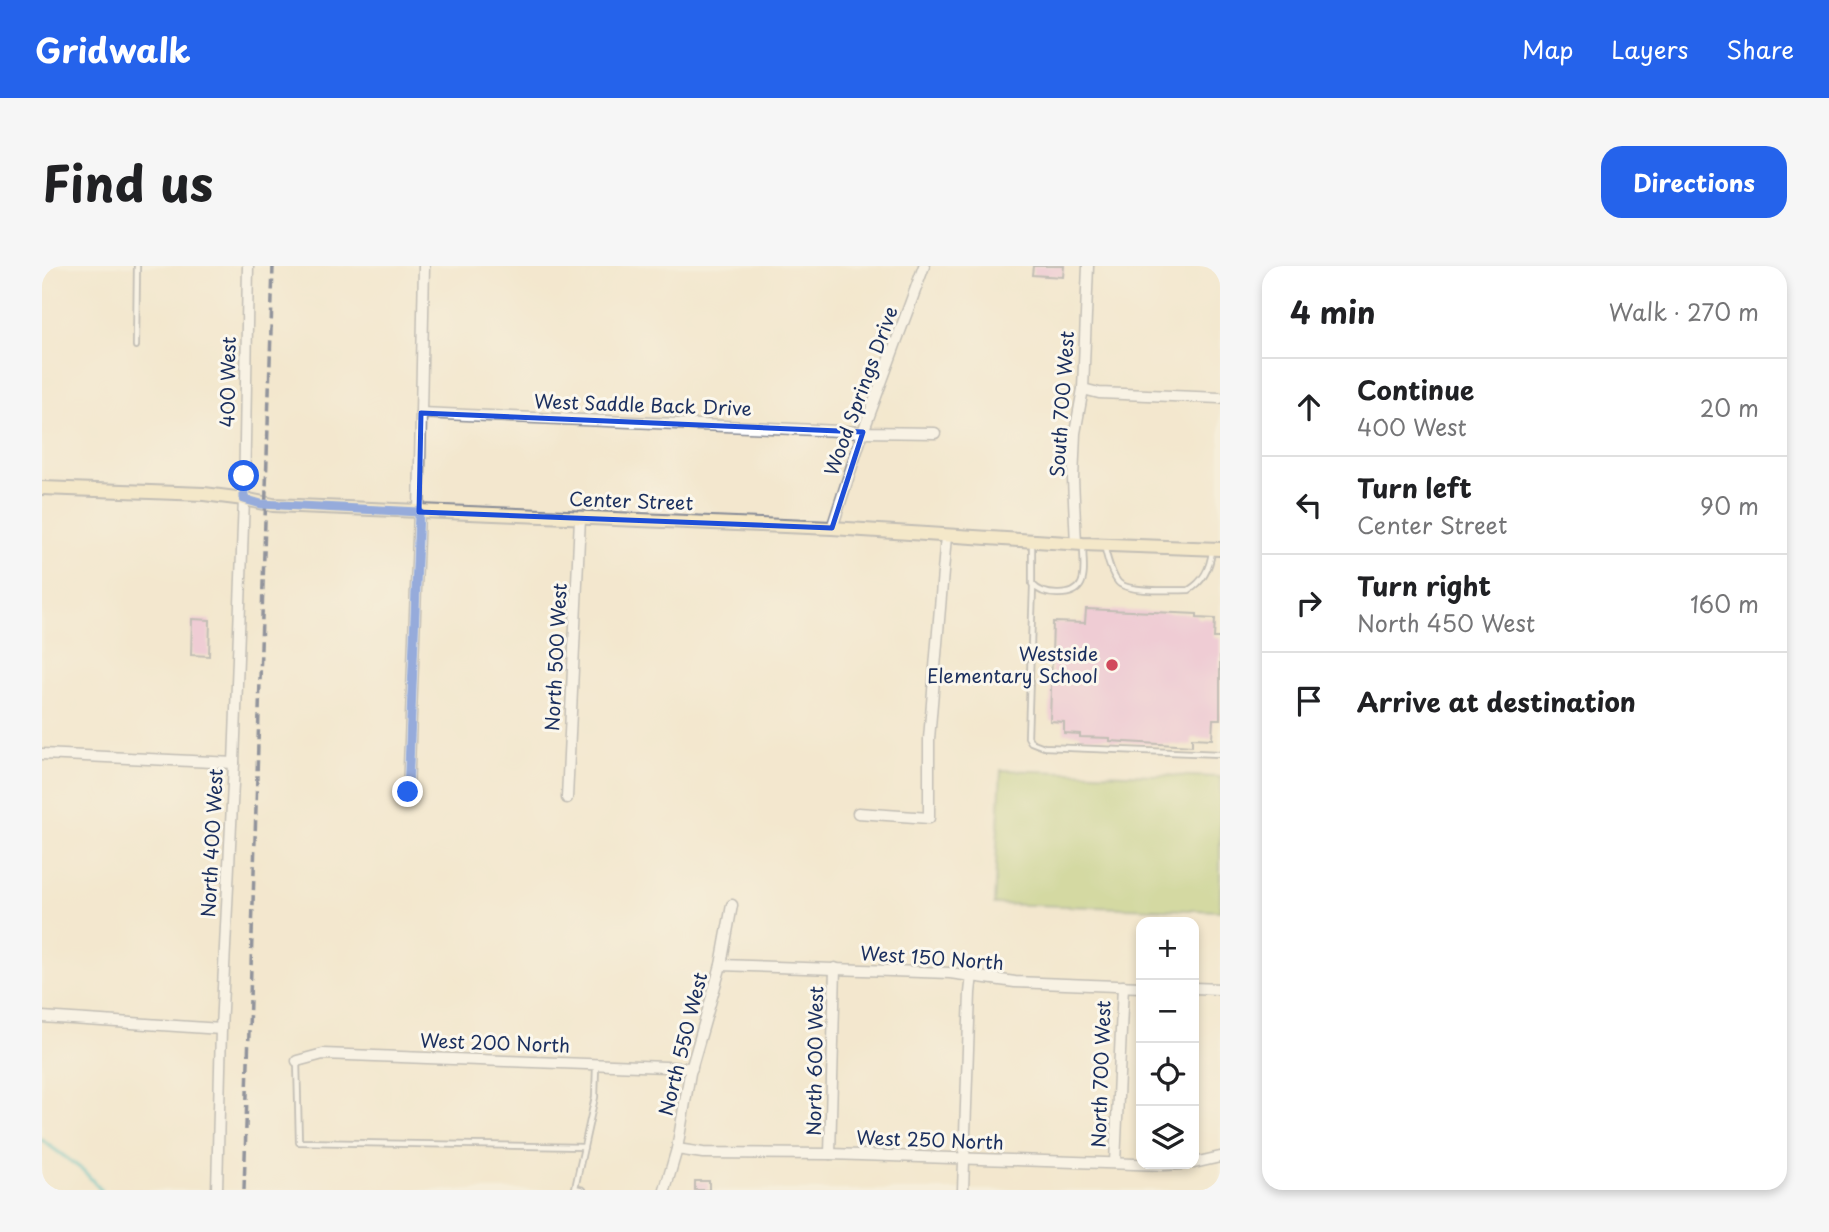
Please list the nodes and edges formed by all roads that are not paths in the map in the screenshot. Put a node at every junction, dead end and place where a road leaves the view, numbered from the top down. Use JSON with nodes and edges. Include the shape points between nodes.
{"nodes":[{"id":1,"x":136,"y":266,"type":"edge"},
{"id":2,"x":248,"y":266,"type":"edge"},
{"id":3,"x":424,"y":266,"type":"edge"},
{"id":4,"x":924,"y":266,"type":"edge"},
{"id":5,"x":1088,"y":266,"type":"edge"},
{"id":6,"x":136,"y":346,"type":"dead end"},
{"id":7,"x":1083,"y":389,"type":"junction"},
{"id":8,"x":1220,"y":398,"type":"edge"},
{"id":9,"x":421,"y":413,"type":"junction"},
{"id":10,"x":863,"y":432,"type":"junction"},
{"id":11,"x":935,"y":433,"type":"dead end"},
{"id":12,"x":42,"y":488,"type":"edge"},
{"id":13,"x":244,"y":499,"type":"junction"},
{"id":14,"x":419,"y":512,"type":"junction"},
{"id":15,"x":580,"y":518,"type":"junction"},
{"id":16,"x":832,"y":528,"type":"junction"},
{"id":17,"x":946,"y":536,"type":"junction"},
{"id":18,"x":1032,"y":541,"type":"junction"},
{"id":19,"x":1080,"y":544,"type":"junction"},
{"id":20,"x":1104,"y":545,"type":"junction"},
{"id":21,"x":1216,"y":549,"type":"edge"},
{"id":22,"x":1033,"y":586,"type":"junction"},
{"id":23,"x":42,"y":754,"type":"edge"},
{"id":24,"x":1220,"y":754,"type":"edge"},
{"id":25,"x":234,"y":763,"type":"junction"},
{"id":26,"x":408,"y":792,"type":"dead end"},
{"id":27,"x":567,"y":798,"type":"dead end"},
{"id":28,"x":858,"y":813,"type":"dead end"},
{"id":29,"x":732,"y":905,"type":"dead end"},
{"id":30,"x":721,"y":965,"type":"junction"},
{"id":31,"x":835,"y":968,"type":"junction"},
{"id":32,"x":972,"y":975,"type":"junction"},
{"id":33,"x":1123,"y":986,"type":"junction"},
{"id":34,"x":1136,"y":987,"type":"edge"},
{"id":35,"x":1199,"y":988,"type":"edge"},
{"id":36,"x":1220,"y":989,"type":"edge"},
{"id":37,"x":42,"y":1017,"type":"edge"},
{"id":38,"x":220,"y":1029,"type":"junction"},
{"id":39,"x":298,"y":1061,"type":"joint"},
{"id":40,"x":597,"y":1065,"type":"junction"},
{"id":41,"x":692,"y":1068,"type":"junction"},
{"id":42,"x":584,"y":1147,"type":"junction"},
{"id":43,"x":677,"y":1150,"type":"junction"},
{"id":44,"x":830,"y":1154,"type":"junction"},
{"id":45,"x":1220,"y":1157,"type":"edge"},
{"id":46,"x":964,"y":1159,"type":"junction"},
{"id":47,"x":1199,"y":1162,"type":"edge"},
{"id":48,"x":1115,"y":1163,"type":"junction"},
{"id":49,"x":1136,"y":1164,"type":"edge"},
{"id":50,"x":217,"y":1190,"type":"edge"},
{"id":51,"x":583,"y":1190,"type":"edge"},
{"id":52,"x":665,"y":1190,"type":"edge"},
{"id":53,"x":963,"y":1190,"type":"edge"}],
"edges":[{"from":1,"to":6,"type":"lane"},
{"from":2,"to":13,"type":"street","name":"400 West"},
{"from":3,"to":9,"type":"street"},
{"from":4,"to":10,"type":"street","name":"Wood Springs Drive"},
{"from":5,"to":7,"type":"street","name":"South 700 West"},
{"from":7,"to":8,"type":"street"},
{"from":7,"to":19,"type":"street","name":"South 700 West","via":[[1073,479]]},
{"from":9,"to":10,"type":"street","name":"West Saddle Back Drive"},
{"from":9,"to":14,"type":"street"},
{"from":10,"to":11,"type":"street","name":"West Saddle Back Drive"},
{"from":10,"to":16,"type":"street","name":"Wood Springs Drive"},
{"from":12,"to":13,"type":"street","name":"Center Street"},
{"from":13,"to":14,"type":"street","name":"Center Street","via":[[273,505]]},
{"from":13,"to":25,"type":"street","name":"North 400 West"},
{"from":14,"to":15,"type":"street","name":"Center Street"},
{"from":14,"to":26,"type":"street"},
{"from":15,"to":16,"type":"street","name":"Center Street"},
{"from":15,"to":27,"type":"street","name":"North 500 West"},
{"from":16,"to":17,"type":"street","name":"Center Street"},
{"from":17,"to":18,"type":"street","name":"Center Street"},
{"from":17,"to":28,"type":"street","via":[[929,739],[929,818]]},
{"from":18,"to":19,"type":"street","name":"Center Street"},
{"from":18,"to":22,"type":"lane"},
{"from":19,"to":20,"type":"street","name":"Center Street"},
{"from":19,"to":22,"type":"lane","via":[[1082,581],[1076,591],[1047,593]]},
{"from":20,"to":21,"type":"street","name":"Center Street"},
{"from":20,"to":21,"type":"lane","via":[[1119,582],[1131,588],[1189,590],[1210,568]]},
{"from":22,"to":24,"type":"lane","via":[[1031,742],[1044,747]]},
{"from":23,"to":25,"type":"street"},
{"from":25,"to":38,"type":"street","name":"North 400 West"},
{"from":29,"to":30,"type":"street","name":"North 550 West"},
{"from":30,"to":31,"type":"street","name":"West 150 North"},
{"from":30,"to":41,"type":"street","name":"North 550 West"},
{"from":31,"to":32,"type":"street","name":"West 150 North"},
{"from":31,"to":44,"type":"street","name":"North 600 West"},
{"from":32,"to":33,"type":"street","name":"West 150 North","via":[[1015,982]]},
{"from":32,"to":46,"type":"street"},
{"from":33,"to":34,"type":"street","name":"West 150 North"},
{"from":33,"to":48,"type":"street","name":"North 700 West"},
{"from":35,"to":36,"type":"street"},
{"from":37,"to":38,"type":"street"},
{"from":38,"to":50,"type":"street","name":"North 400 West"},
{"from":39,"to":40,"type":"street","name":"West 200 North","via":[[323,1054]]},
{"from":39,"to":42,"type":"lane","via":[[299,1142]]},
{"from":40,"to":41,"type":"street","name":"West 200 North"},
{"from":40,"to":42,"type":"lane"},
{"from":41,"to":43,"type":"street","name":"North 550 West"},
{"from":42,"to":51,"type":"lane","via":[[575,1188]]},
{"from":43,"to":44,"type":"street","name":"West 250 North"},
{"from":43,"to":52,"type":"street","name":"North 550 West"},
{"from":44,"to":46,"type":"street","name":"West 250 North"},
{"from":45,"to":47,"type":"street"},
{"from":46,"to":48,"type":"street","name":"West 250 North"},
{"from":46,"to":53,"type":"street"},
{"from":48,"to":49,"type":"street","name":"West 250 North"}]}
